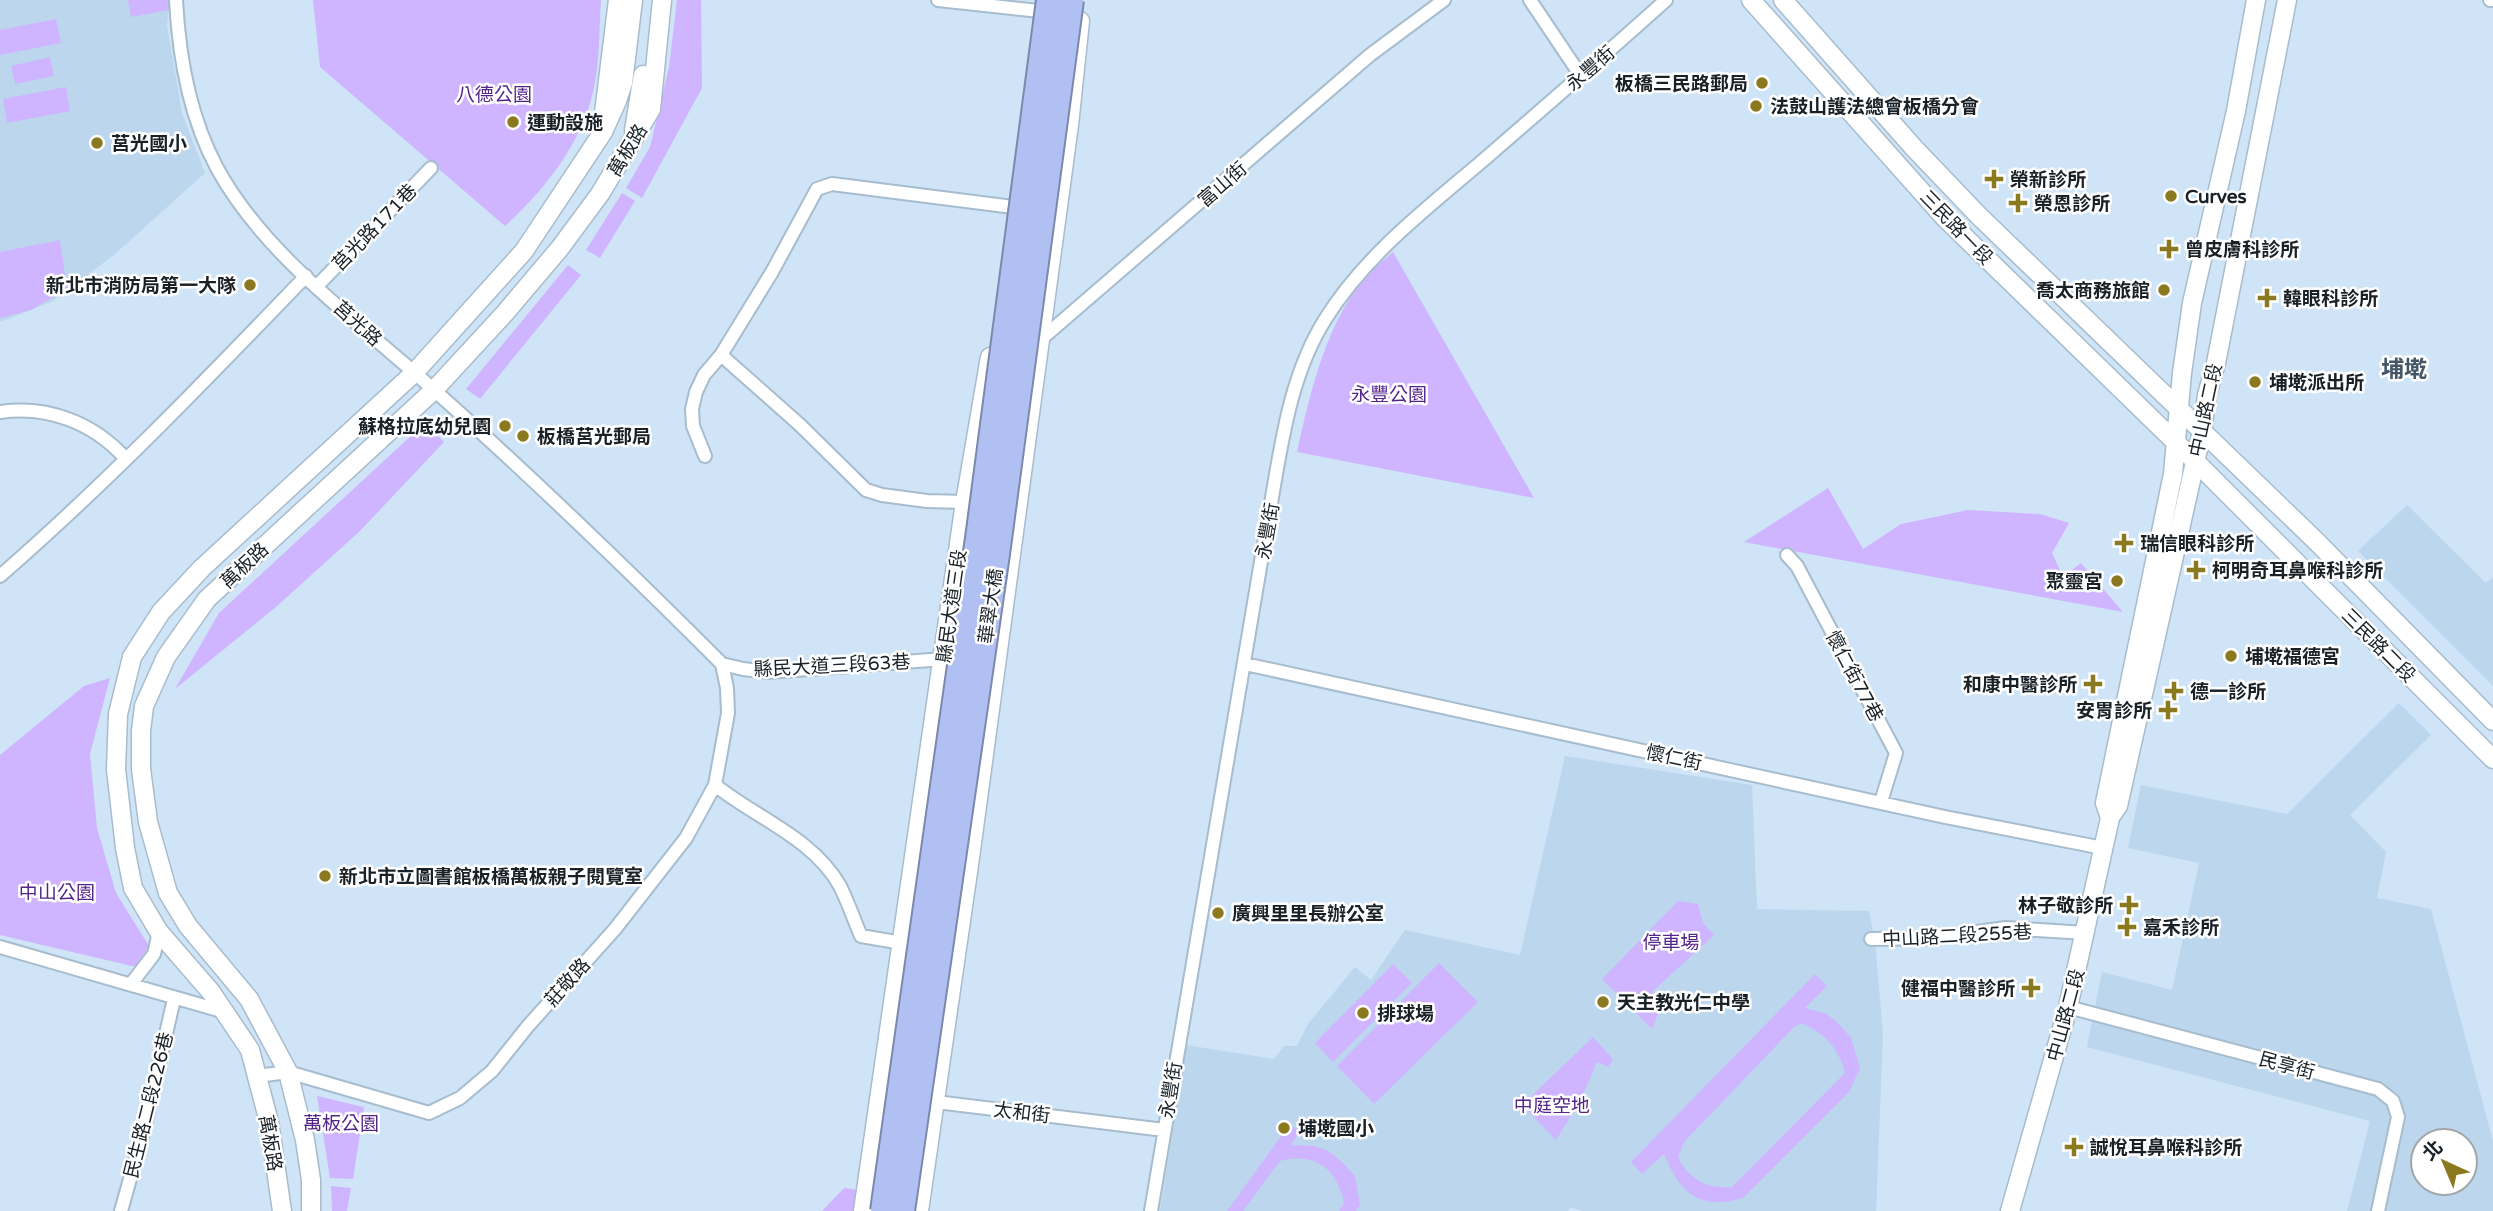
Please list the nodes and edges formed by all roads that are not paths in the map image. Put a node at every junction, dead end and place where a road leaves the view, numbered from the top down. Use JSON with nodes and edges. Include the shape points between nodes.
{"nodes":[{"id":1,"x":176,"y":0,"type":"edge"},
{"id":2,"x":618,"y":0,"type":"edge"},
{"id":3,"x":633,"y":0,"type":"edge"},
{"id":4,"x":651,"y":0,"type":"edge"},
{"id":5,"x":662,"y":0,"type":"edge"},
{"id":6,"x":938,"y":0,"type":"edge"},
{"id":7,"x":1444,"y":0,"type":"edge"},
{"id":8,"x":1530,"y":0,"type":"edge"},
{"id":9,"x":1666,"y":0,"type":"edge"},
{"id":10,"x":1751,"y":0,"type":"edge"},
{"id":11,"x":1783,"y":0,"type":"edge"},
{"id":12,"x":2256,"y":0,"type":"edge"},
{"id":13,"x":2287,"y":0,"type":"edge"},
{"id":14,"x":1078,"y":1,"type":"edge"},
{"id":15,"x":1043,"y":4,"type":"edge"},
{"id":16,"x":1581,"y":76,"type":"junction"},
{"id":17,"x":603,"y":132,"type":"junction"},
{"id":18,"x":632,"y":140,"type":"junction"},
{"id":19,"x":431,"y":168,"type":"dead end"},
{"id":20,"x":1013,"y":207,"type":"junction"},
{"id":21,"x":306,"y":276,"type":"junction"},
{"id":22,"x":317,"y":285,"type":"junction"},
{"id":23,"x":1040,"y":339,"type":"junction"},
{"id":24,"x":992,"y":348,"type":"junction"},
{"id":25,"x":721,"y":355,"type":"junction"},
{"id":26,"x":414,"y":373,"type":"junction"},
{"id":27,"x":434,"y":390,"type":"junction"},
{"id":28,"x":2179,"y":410,"type":"junction"},
{"id":29,"x":0,"y":412,"type":"edge"},
{"id":30,"x":2202,"y":431,"type":"junction"},
{"id":31,"x":2176,"y":442,"type":"junction"},
{"id":32,"x":705,"y":456,"type":"dead end"},
{"id":33,"x":125,"y":459,"type":"junction"},
{"id":34,"x":2195,"y":461,"type":"junction"},
{"id":35,"x":965,"y":502,"type":"junction"},
{"id":36,"x":1787,"y":555,"type":"dead end"},
{"id":37,"x":0,"y":576,"type":"edge"},
{"id":38,"x":944,"y":659,"type":"junction"},
{"id":39,"x":722,"y":664,"type":"junction"},
{"id":40,"x":1245,"y":664,"type":"junction"},
{"id":41,"x":2493,"y":722,"type":"edge"},
{"id":42,"x":2493,"y":759,"type":"edge"},
{"id":43,"x":715,"y":785,"type":"junction"},
{"id":44,"x":1881,"y":802,"type":"junction"},
{"id":45,"x":2110,"y":817,"type":"junction"},
{"id":46,"x":2104,"y":848,"type":"junction"},
{"id":47,"x":159,"y":932,"type":"junction"},
{"id":48,"x":2086,"y":933,"type":"junction"},
{"id":49,"x":1871,"y":939,"type":"dead end"},
{"id":50,"x":902,"y":943,"type":"junction"},
{"id":51,"x":0,"y":947,"type":"edge"},
{"id":52,"x":957,"y":949,"type":"junction"},
{"id":53,"x":131,"y":985,"type":"junction"},
{"id":54,"x":174,"y":999,"type":"junction"},
{"id":55,"x":2068,"y":1007,"type":"junction"},
{"id":56,"x":225,"y":1012,"type":"junction"},
{"id":57,"x":288,"y":1072,"type":"junction"},
{"id":58,"x":257,"y":1076,"type":"junction"},
{"id":59,"x":881,"y":1094,"type":"junction"},
{"id":60,"x":935,"y":1101,"type":"junction"},
{"id":61,"x":1164,"y":1130,"type":"junction"},
{"id":62,"x":121,"y":1211,"type":"edge"},
{"id":63,"x":282,"y":1211,"type":"edge"},
{"id":64,"x":311,"y":1211,"type":"edge"},
{"id":65,"x":863,"y":1211,"type":"edge"},
{"id":66,"x":883,"y":1211,"type":"edge"},
{"id":67,"x":902,"y":1211,"type":"edge"},
{"id":68,"x":919,"y":1211,"type":"edge"},
{"id":69,"x":1151,"y":1211,"type":"edge"},
{"id":70,"x":2010,"y":1211,"type":"edge"},
{"id":71,"x":2378,"y":1211,"type":"edge"}],
"edges":[{"from":1,"to":21,"type":"street","name":"莒光路","via":[[190,103],[216,167],[251,221]]},
{"from":2,"to":17,"type":"street","name":"萬板路"},
{"from":3,"to":17,"type":"street","via":[[623,83]]},
{"from":4,"to":18,"type":"street"},
{"from":5,"to":18,"type":"street","name":"萬板路","via":[[651,109]]},
{"from":6,"to":15,"type":"street"},
{"from":7,"to":23,"type":"street","name":"富山街","via":[[1370,55]]},
{"from":8,"to":16,"type":"street"},
{"from":9,"to":16,"type":"street","name":"永豐街"},
{"from":10,"to":31,"type":"street","name":"三民路一段","via":[[1945,218]]},
{"from":11,"to":28,"type":"street","name":"三民路一段","via":[[1917,152]]},
{"from":12,"to":28,"type":"street","name":"中山路二段","via":[[2192,303]]},
{"from":13,"to":30,"type":"street","name":"中山路二段"},
{"from":14,"to":15,"type":"street"},
{"from":14,"to":23,"type":"street","via":[[1069,125]]},
{"from":14,"to":67,"type":"highway","name":"華翠大橋","bridge":true},
{"from":15,"to":20,"type":"street","name":"縣民大道三段"},
{"from":15,"to":66,"type":"highway","name":"華翠大橋","bridge":true,"via":[[979,531]]},
{"from":16,"to":40,"type":"street","name":"永豐街","via":[[1397,234],[1325,319],[1298,377],[1285,428]]},
{"from":17,"to":26,"type":"street","name":"萬板路","via":[[524,251]]},
{"from":18,"to":27,"type":"street","name":"萬板路","via":[[600,194],[559,248]]},
{"from":19,"to":22,"type":"street","name":"莒光路171巷"},
{"from":20,"to":24,"type":"street","name":"縣民大道三段"},
{"from":20,"to":25,"type":"street","via":[[832,184],[817,189]]},
{"from":21,"to":22,"type":"street","name":"莒光路"},
{"from":21,"to":33,"type":"street"},
{"from":22,"to":26,"type":"street","name":"莒光路"},
{"from":23,"to":24,"type":"street","name":"富山街"},
{"from":23,"to":52,"type":"street"},
{"from":24,"to":35,"type":"street","name":"縣民大道三段"},
{"from":25,"to":32,"type":"street","via":[[704,375],[692,409],[693,426]]},
{"from":25,"to":35,"type":"street","via":[[866,490],[927,501]]},
{"from":26,"to":27,"type":"street","name":"莒光路"},
{"from":26,"to":47,"type":"street","name":"萬板路","via":[[202,568],[161,612],[132,657],[118,714],[116,769],[134,888]]},
{"from":27,"to":39,"type":"street","name":"莒光路"},
{"from":27,"to":57,"type":"street","name":"萬板路","via":[[207,599],[166,657],[145,706],[141,769],[148,822],[168,893],[188,926],[249,999]]},
{"from":28,"to":30,"type":"street","name":"三民路一段"},
{"from":28,"to":31,"type":"street","name":"中山路二段"},
{"from":29,"to":33,"type":"street","via":[[48,413],[74,419],[113,444]]},
{"from":30,"to":34,"type":"street","name":"中山路二段"},
{"from":30,"to":41,"type":"street","name":"三民路二段"},
{"from":31,"to":34,"type":"street","name":"三民路二段"},
{"from":31,"to":45,"type":"street","name":"中山路二段","via":[[2105,803]]},
{"from":33,"to":37,"type":"street"},
{"from":34,"to":42,"type":"street","name":"三民路二段"},
{"from":34,"to":45,"type":"street","name":"中山路二段","via":[[2118,806]]},
{"from":35,"to":38,"type":"street","name":"縣民大道三段"},
{"from":36,"to":44,"type":"street","name":"懷仁街77巷","via":[[1896,753]]},
{"from":38,"to":39,"type":"street","name":"縣民大道三段63巷","via":[[768,672]]},
{"from":38,"to":50,"type":"street","name":"縣民大道三段"},
{"from":39,"to":43,"type":"street","name":"莊敬路","via":[[728,713]]},
{"from":40,"to":44,"type":"street","name":"懷仁街"},
{"from":40,"to":61,"type":"street","name":"永豐街"},
{"from":43,"to":50,"type":"street","via":[[814,854],[839,886],[861,936]]},
{"from":43,"to":57,"type":"street","name":"莊敬路","via":[[686,838],[615,929],[492,1071],[460,1098],[429,1113]]},
{"from":44,"to":46,"type":"street","name":"懷仁街"},
{"from":45,"to":46,"type":"street","name":"中山路二段"},
{"from":46,"to":48,"type":"street","name":"中山路二段"},
{"from":47,"to":53,"type":"street","via":[[154,954]]},
{"from":47,"to":56,"type":"street","name":"萬板路"},
{"from":48,"to":49,"type":"street","name":"中山路二段255巷","via":[[2006,928],[1932,938]]},
{"from":48,"to":55,"type":"street","name":"中山路二段"},
{"from":50,"to":52,"type":"street"},
{"from":50,"to":59,"type":"street","name":"縣民大道三段"},
{"from":51,"to":53,"type":"street"},
{"from":52,"to":60,"type":"street"},
{"from":53,"to":54,"type":"street"},
{"from":54,"to":56,"type":"street"},
{"from":54,"to":62,"type":"street","name":"民生路二段226巷"},
{"from":55,"to":70,"type":"street","name":"中山路二段"},
{"from":55,"to":71,"type":"street","name":"民享街","via":[[2378,1089],[2393,1101],[2398,1117]]},
{"from":56,"to":58,"type":"street","name":"萬板路","via":[[250,1050]]},
{"from":57,"to":58,"type":"street","name":"莊敬路"},
{"from":57,"to":64,"type":"street","name":"萬板路","via":[[305,1140]]},
{"from":58,"to":63,"type":"street","name":"萬板路"},
{"from":59,"to":60,"type":"street","name":"太和街"},
{"from":59,"to":65,"type":"street","name":"縣民大道三段"},
{"from":60,"to":61,"type":"street","name":"太和街"},
{"from":60,"to":68,"type":"street"},
{"from":61,"to":69,"type":"street","name":"永豐街"}]}
